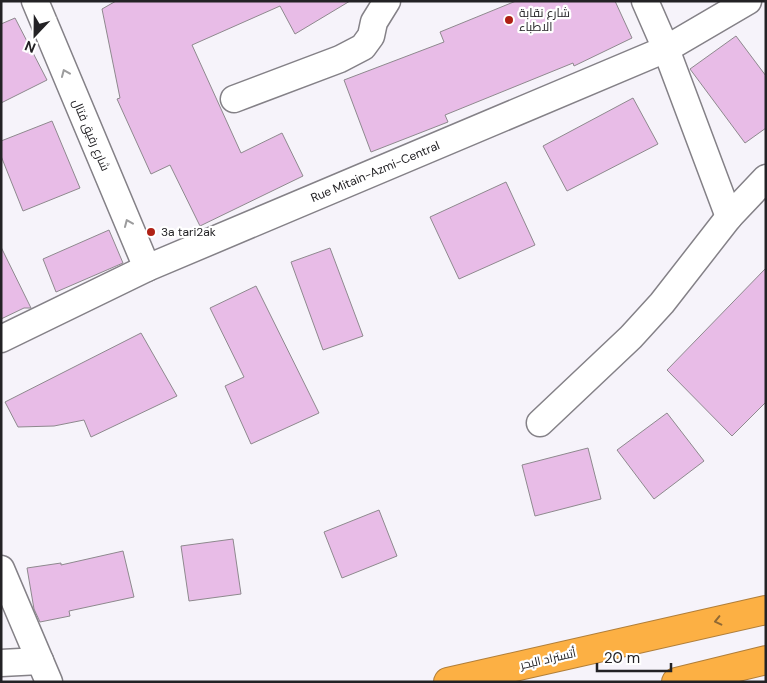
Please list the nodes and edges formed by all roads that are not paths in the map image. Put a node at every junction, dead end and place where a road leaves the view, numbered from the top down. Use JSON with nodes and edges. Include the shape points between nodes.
{"nodes":[{"id":1,"x":35,"y":1,"type":"edge"},
{"id":2,"x":387,"y":1,"type":"edge"},
{"id":3,"x":645,"y":1,"type":"edge"},
{"id":4,"x":748,"y":1,"type":"edge"},
{"id":5,"x":666,"y":49,"type":"junction"},
{"id":6,"x":234,"y":99,"type":"dead end"},
{"id":7,"x":766,"y":178,"type":"edge"},
{"id":8,"x":729,"y":217,"type":"junction"},
{"id":9,"x":147,"y":268,"type":"junction"},
{"id":10,"x":1,"y":339,"type":"edge"},
{"id":11,"x":540,"y":423,"type":"dead end"},
{"id":12,"x":1,"y":569,"type":"edge"},
{"id":13,"x":766,"y":610,"type":"edge"},
{"id":14,"x":766,"y":660,"type":"edge"},
{"id":15,"x":1,"y":663,"type":"edge"},
{"id":16,"x":45,"y":671,"type":"edge"},
{"id":17,"x":448,"y":682,"type":"edge"},
{"id":18,"x":676,"y":682,"type":"edge"}],
"edges":[{"from":9,"to":1,"type":"street","name":"شارع رفيق فتال","one_way":true},
{"from":2,"to":6,"type":"street","via":[[363,47],[340,59]]},
{"from":3,"to":5,"type":"street"},
{"from":4,"to":5,"type":"street","name":"Rue Mitain-Azmi-Central"},
{"from":5,"to":8,"type":"street"},
{"from":5,"to":9,"type":"street","name":"Rue Mitain-Azmi-Central"},
{"from":7,"to":8,"type":"street"},
{"from":8,"to":11,"type":"street","via":[[632,337]]},
{"from":9,"to":10,"type":"street","name":"Rue Mitain-Azmi-Central"},
{"from":12,"to":16,"type":"street"},
{"from":13,"to":17,"type":"highway","name":"أتستراد البحر","one_way":true},
{"from":14,"to":18,"type":"highway"},
{"from":15,"to":16,"type":"street"}]}
